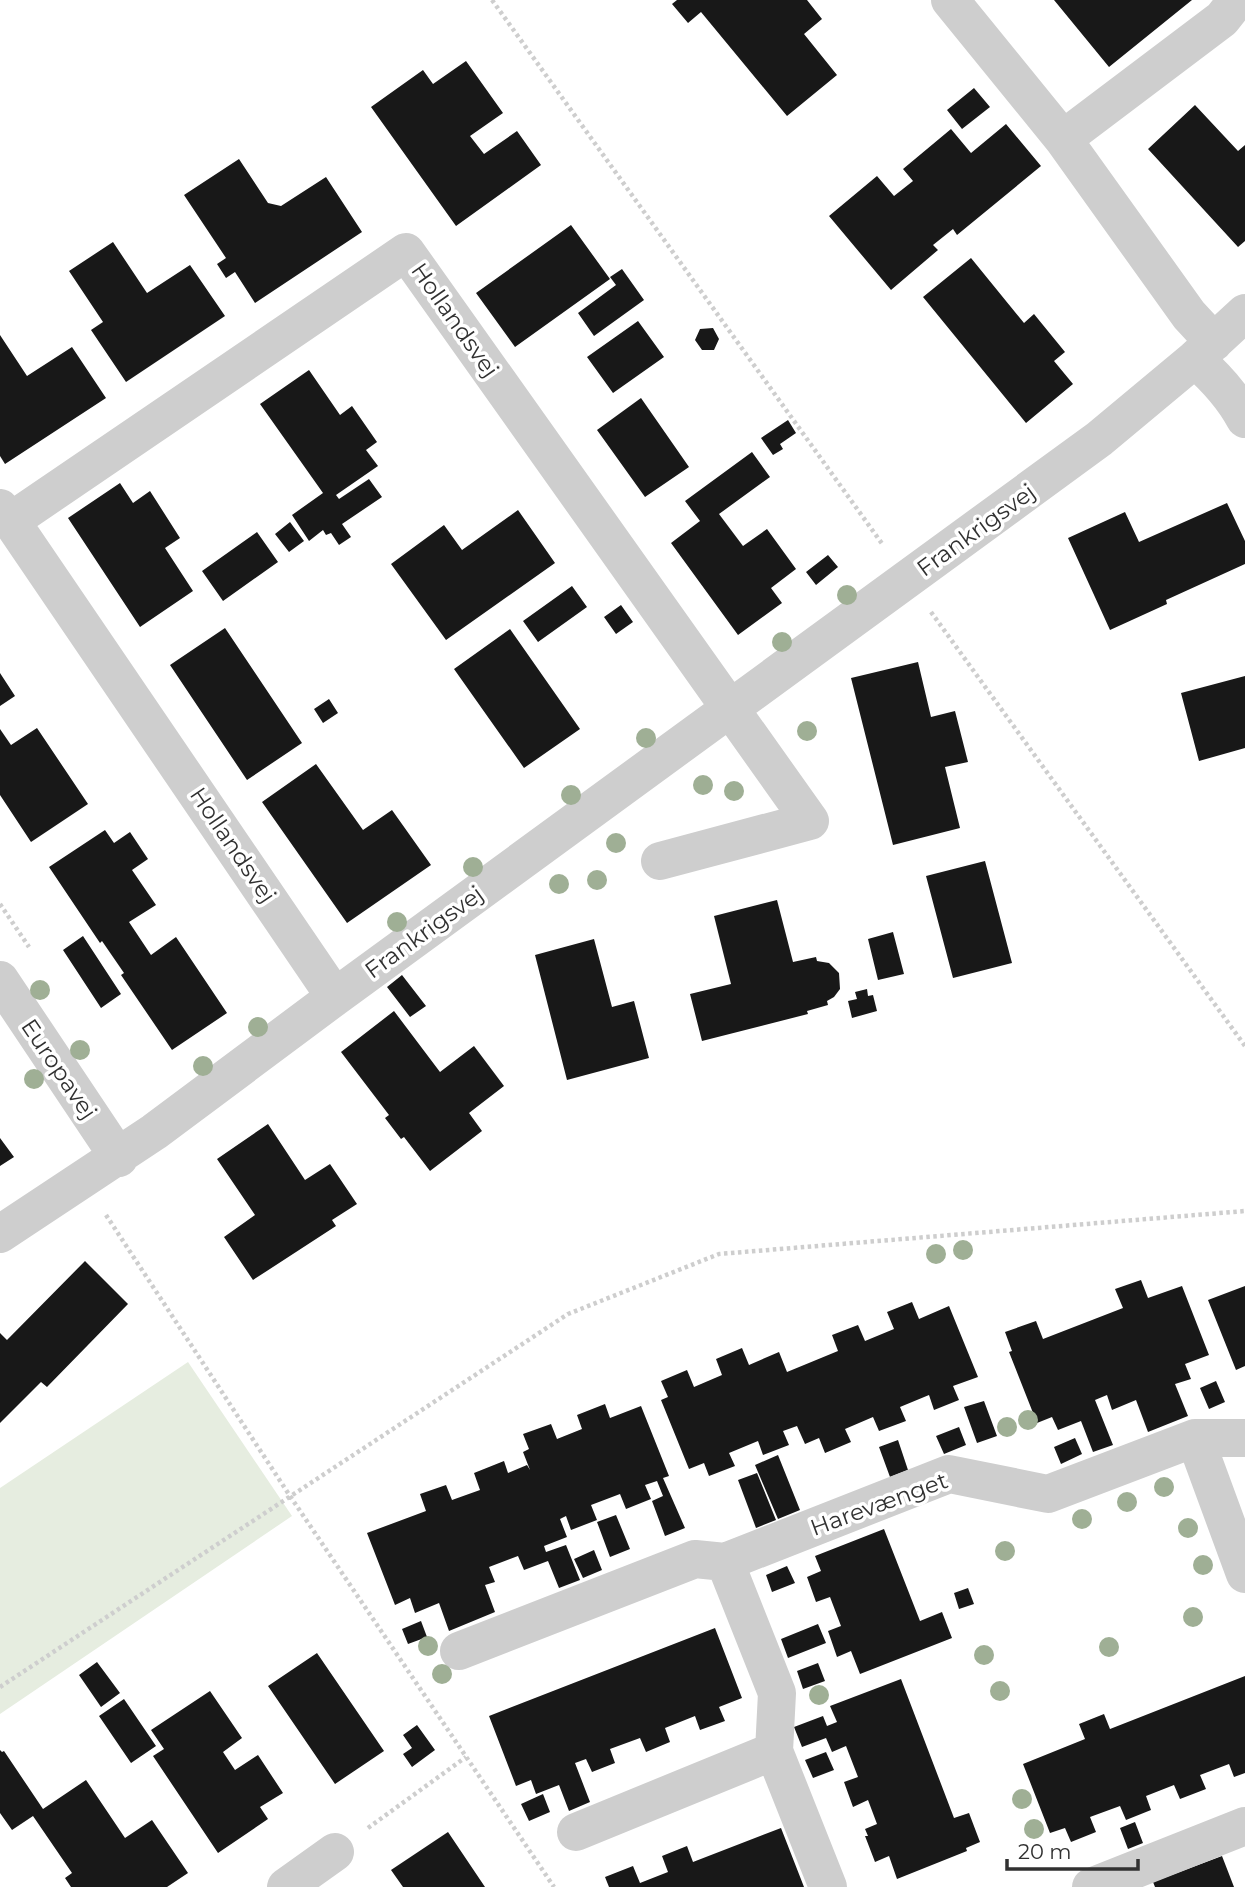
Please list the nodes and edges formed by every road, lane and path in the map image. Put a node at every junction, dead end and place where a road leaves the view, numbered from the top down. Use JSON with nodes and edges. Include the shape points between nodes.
{"nodes":[{"id":1,"x":492,"y":0,"type":"edge"},
{"id":2,"x":950,"y":0,"type":"edge"},
{"id":3,"x":1237,"y":0,"type":"edge"},
{"id":4,"x":1063,"y":139,"type":"junction"},
{"id":5,"x":1245,"y":313,"type":"edge"},
{"id":6,"x":1204,"y":351,"type":"junction"},
{"id":7,"x":1245,"y":419,"type":"edge"},
{"id":8,"x":5,"y":514,"type":"edge"},
{"id":9,"x":908,"y":580,"type":"junction"},
{"id":10,"x":731,"y":709,"type":"junction"},
{"id":11,"x":660,"y":861,"type":"dead end"},
{"id":12,"x":0,"y":980,"type":"edge"},
{"id":13,"x":335,"y":998,"type":"junction"},
{"id":14,"x":1245,"y":1046,"type":"edge"},
{"id":15,"x":119,"y":1158,"type":"junction"},
{"id":16,"x":83,"y":1180,"type":"junction"},
{"id":17,"x":1245,"y":1211,"type":"edge"},
{"id":18,"x":0,"y":1234,"type":"edge"},
{"id":19,"x":1195,"y":1438,"type":"junction"},
{"id":20,"x":1245,"y":1438,"type":"edge"},
{"id":21,"x":290,"y":1496,"type":"junction"},
{"id":22,"x":725,"y":1562,"type":"junction"},
{"id":23,"x":1245,"y":1574,"type":"edge"},
{"id":24,"x":459,"y":1651,"type":"dead end"},
{"id":25,"x":0,"y":1687,"type":"edge"},
{"id":26,"x":774,"y":1751,"type":"junction"},
{"id":27,"x":466,"y":1757,"type":"junction"},
{"id":28,"x":1245,"y":1826,"type":"edge"},
{"id":29,"x":576,"y":1832,"type":"dead end"},
{"id":30,"x":335,"y":1853,"type":"joint"},
{"id":31,"x":286,"y":1887,"type":"edge"},
{"id":32,"x":554,"y":1887,"type":"edge"},
{"id":33,"x":828,"y":1887,"type":"edge"},
{"id":34,"x":1091,"y":1887,"type":"edge"}],
"edges":[{"from":1,"to":9,"type":"path"},
{"from":2,"to":4,"type":"street"},
{"from":3,"to":4,"type":"street","via":[[1223,19]]},
{"from":4,"to":6,"type":"street","via":[[1189,315]]},
{"from":5,"to":6,"type":"street","name":"Frankrigsvej"},
{"from":6,"to":7,"type":"street","via":[[1209,372]]},
{"from":6,"to":9,"type":"street","name":"Frankrigsvej","via":[[1099,439]]},
{"from":8,"to":10,"type":"street","name":"Hollandsvej","via":[[406,252]]},
{"from":8,"to":13,"type":"street","name":"Hollandsvej"},
{"from":9,"to":10,"type":"street","name":"Frankrigsvej"},
{"from":9,"to":14,"type":"path"},
{"from":10,"to":11,"type":"street","via":[[810,821]]},
{"from":10,"to":13,"type":"street","name":"Frankrigsvej"},
{"from":12,"to":15,"type":"street","name":"Europavej"},
{"from":13,"to":15,"type":"street","name":"Frankrigsvej"},
{"from":15,"to":16,"type":"street","name":"Frankrigsvej"},
{"from":16,"to":18,"type":"street","name":"Frankrigsvej"},
{"from":16,"to":21,"type":"path"},
{"from":17,"to":21,"type":"path","via":[[719,1254],[568,1314]]},
{"from":19,"to":20,"type":"street","name":"Harevænget"},
{"from":19,"to":22,"type":"street","name":"Harevænget","via":[[1048,1494],[949,1474]]},
{"from":19,"to":23,"type":"street"},
{"from":21,"to":25,"type":"path"},
{"from":21,"to":27,"type":"path"},
{"from":22,"to":24,"type":"street","name":"Harevænget","via":[[695,1559]]},
{"from":22,"to":26,"type":"street","via":[[777,1693]]},
{"from":26,"to":29,"type":"street"},
{"from":26,"to":33,"type":"street"},
{"from":27,"to":30,"type":"path"},
{"from":27,"to":32,"type":"path"},
{"from":28,"to":34,"type":"street"},
{"from":30,"to":31,"type":"street"}]}
